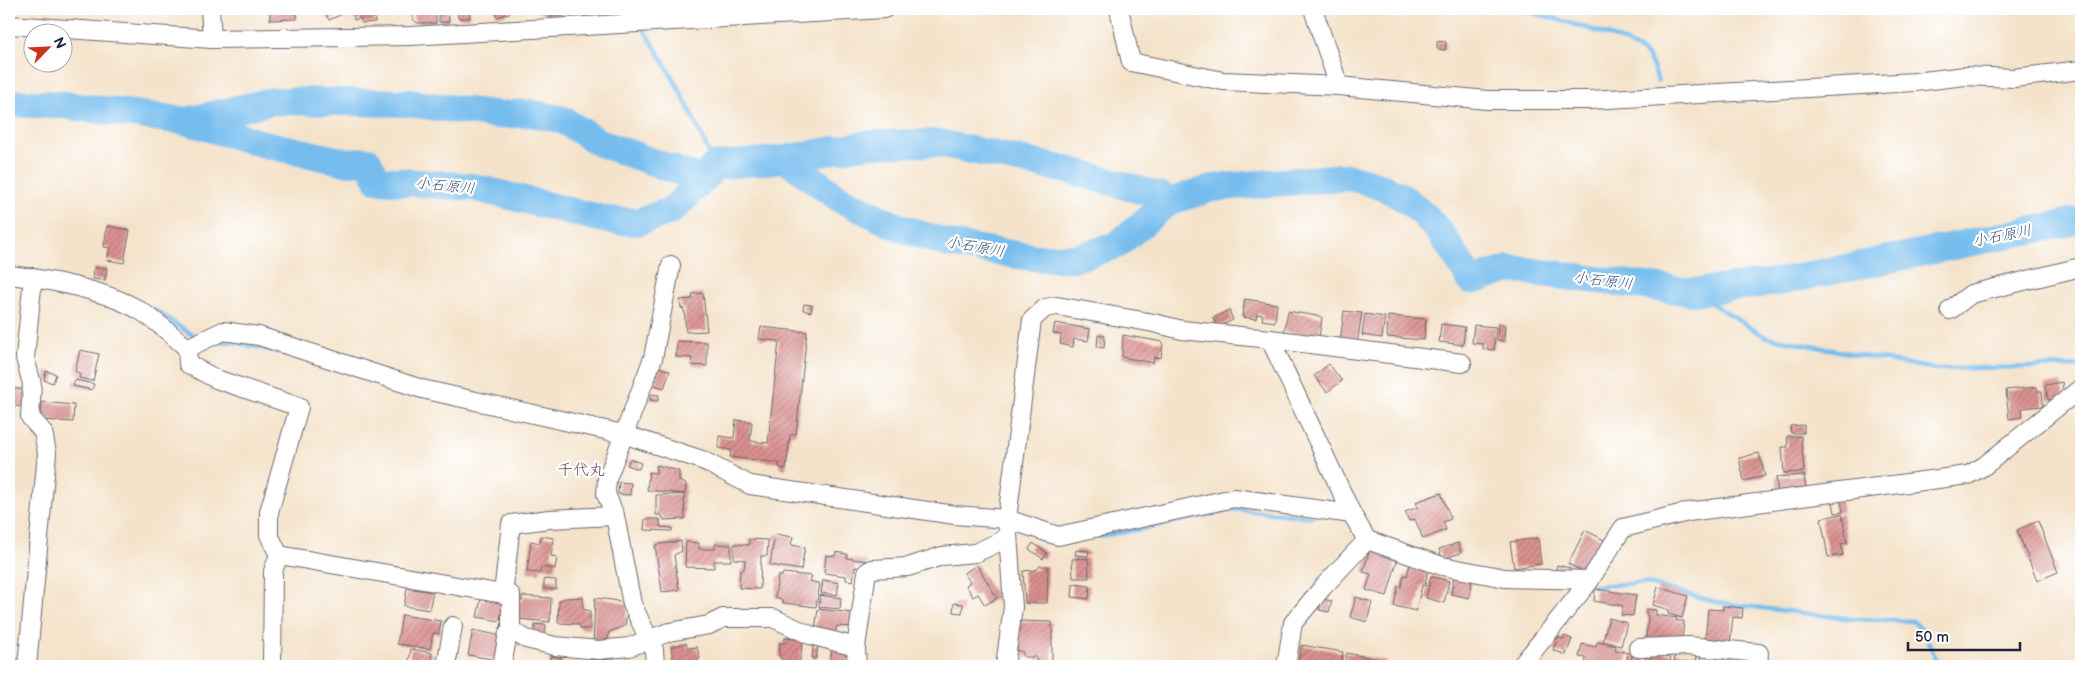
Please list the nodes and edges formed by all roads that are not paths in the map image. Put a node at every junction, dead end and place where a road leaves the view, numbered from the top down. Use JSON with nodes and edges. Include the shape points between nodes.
{"nodes":[{"id":1,"x":210,"y":9,"type":"edge"},
{"id":2,"x":884,"y":9,"type":"edge"},
{"id":3,"x":1119,"y":9,"type":"edge"},
{"id":4,"x":1313,"y":9,"type":"edge"},
{"id":5,"x":821,"y":11,"type":"edge"},
{"id":6,"x":9,"y":25,"type":"edge"},
{"id":7,"x":212,"y":39,"type":"junction"},
{"id":8,"x":2081,"y":70,"type":"edge"},
{"id":9,"x":1339,"y":86,"type":"junction"},
{"id":10,"x":671,"y":265,"type":"dead end"},
{"id":11,"x":2081,"y":267,"type":"edge"},
{"id":12,"x":9,"y":275,"type":"edge"},
{"id":13,"x":33,"y":278,"type":"junction"},
{"id":14,"x":1950,"y":310,"type":"dead end"},
{"id":15,"x":1270,"y":338,"type":"junction"},
{"id":16,"x":198,"y":343,"type":"junction"},
{"id":17,"x":1462,"y":363,"type":"dead end"},
{"id":18,"x":2081,"y":388,"type":"edge"},
{"id":19,"x":622,"y":438,"type":"junction"},
{"id":20,"x":1352,"y":514,"type":"junction"},
{"id":21,"x":615,"y":516,"type":"junction"},
{"id":22,"x":1008,"y":529,"type":"junction"},
{"id":23,"x":1365,"y":543,"type":"junction"},
{"id":24,"x":279,"y":555,"type":"junction"},
{"id":25,"x":1590,"y":580,"type":"junction"},
{"id":26,"x":503,"y":594,"type":"junction"},
{"id":27,"x":453,"y":626,"type":"dead end"},
{"id":28,"x":511,"y":630,"type":"junction"},
{"id":29,"x":647,"y":639,"type":"junction"},
{"id":30,"x":856,"y":646,"type":"junction"},
{"id":31,"x":1638,"y":648,"type":"dead end"},
{"id":32,"x":27,"y":666,"type":"edge"},
{"id":33,"x":272,"y":666,"type":"edge"},
{"id":34,"x":446,"y":666,"type":"edge"},
{"id":35,"x":502,"y":666,"type":"edge"},
{"id":36,"x":655,"y":666,"type":"edge"},
{"id":37,"x":858,"y":666,"type":"edge"},
{"id":38,"x":1005,"y":666,"type":"edge"},
{"id":39,"x":1286,"y":666,"type":"edge"},
{"id":40,"x":1521,"y":666,"type":"edge"},
{"id":41,"x":1758,"y":666,"type":"edge"}],
"edges":[{"from":1,"to":7,"type":"street"},
{"from":2,"to":5,"type":"street"},
{"from":3,"to":9,"type":"street","via":[[1131,62],[1223,81]]},
{"from":4,"to":9,"type":"street"},
{"from":5,"to":7,"type":"street","via":[[410,36]]},
{"from":6,"to":7,"type":"street"},
{"from":8,"to":9,"type":"street","via":[[2014,78],[1965,76],[1915,82],[1590,100],[1487,100]]},
{"from":10,"to":19,"type":"street","via":[[653,358]]},
{"from":11,"to":14,"type":"street","via":[[1971,294]]},
{"from":12,"to":13,"type":"street"},
{"from":13,"to":16,"type":"street","via":[[110,297]]},
{"from":13,"to":32,"type":"street","via":[[25,358],[32,384],[30,417],[43,432],[47,453]]},
{"from":15,"to":17,"type":"street"},
{"from":15,"to":20,"type":"street"},
{"from":15,"to":22,"type":"street","via":[[1182,330],[1154,322],[1057,306],[1045,308],[1032,320]]},
{"from":16,"to":19,"type":"street","via":[[223,331],[259,336],[422,389]]},
{"from":16,"to":24,"type":"street","via":[[188,364],[216,379],[299,407],[269,512],[269,534]]},
{"from":18,"to":25,"type":"street","via":[[1984,466],[1968,475],[1655,519],[1623,528]]},
{"from":19,"to":21,"type":"street","via":[[607,479],[606,494]]},
{"from":19,"to":22,"type":"street","via":[[702,460],[750,485],[955,515]]},
{"from":20,"to":22,"type":"street","via":[[1234,498],[1058,536]]},
{"from":20,"to":23,"type":"street"},
{"from":21,"to":26,"type":"street","via":[[511,524]]},
{"from":21,"to":29,"type":"street","via":[[632,604]]},
{"from":22,"to":30,"type":"street","via":[[975,553],[942,556],[908,567],[867,572]]},
{"from":22,"to":38,"type":"street","via":[[1013,607]]},
{"from":23,"to":25,"type":"street","via":[[1442,566],[1504,578]]},
{"from":23,"to":39,"type":"street","via":[[1293,623]]},
{"from":24,"to":26,"type":"street"},
{"from":24,"to":33,"type":"street","via":[[273,571]]},
{"from":25,"to":40,"type":"street"},
{"from":26,"to":28,"type":"street","via":[[510,595]]},
{"from":27,"to":34,"type":"street"},
{"from":28,"to":29,"type":"street","via":[[526,639],[555,646],[599,650],[629,647]]},
{"from":28,"to":35,"type":"street"},
{"from":29,"to":30,"type":"street","via":[[709,625],[723,618],[773,618],[810,635]]},
{"from":29,"to":36,"type":"street","via":[[654,650]]},
{"from":30,"to":37,"type":"street"},
{"from":31,"to":41,"type":"street","via":[[1688,646],[1759,653]]}]}
